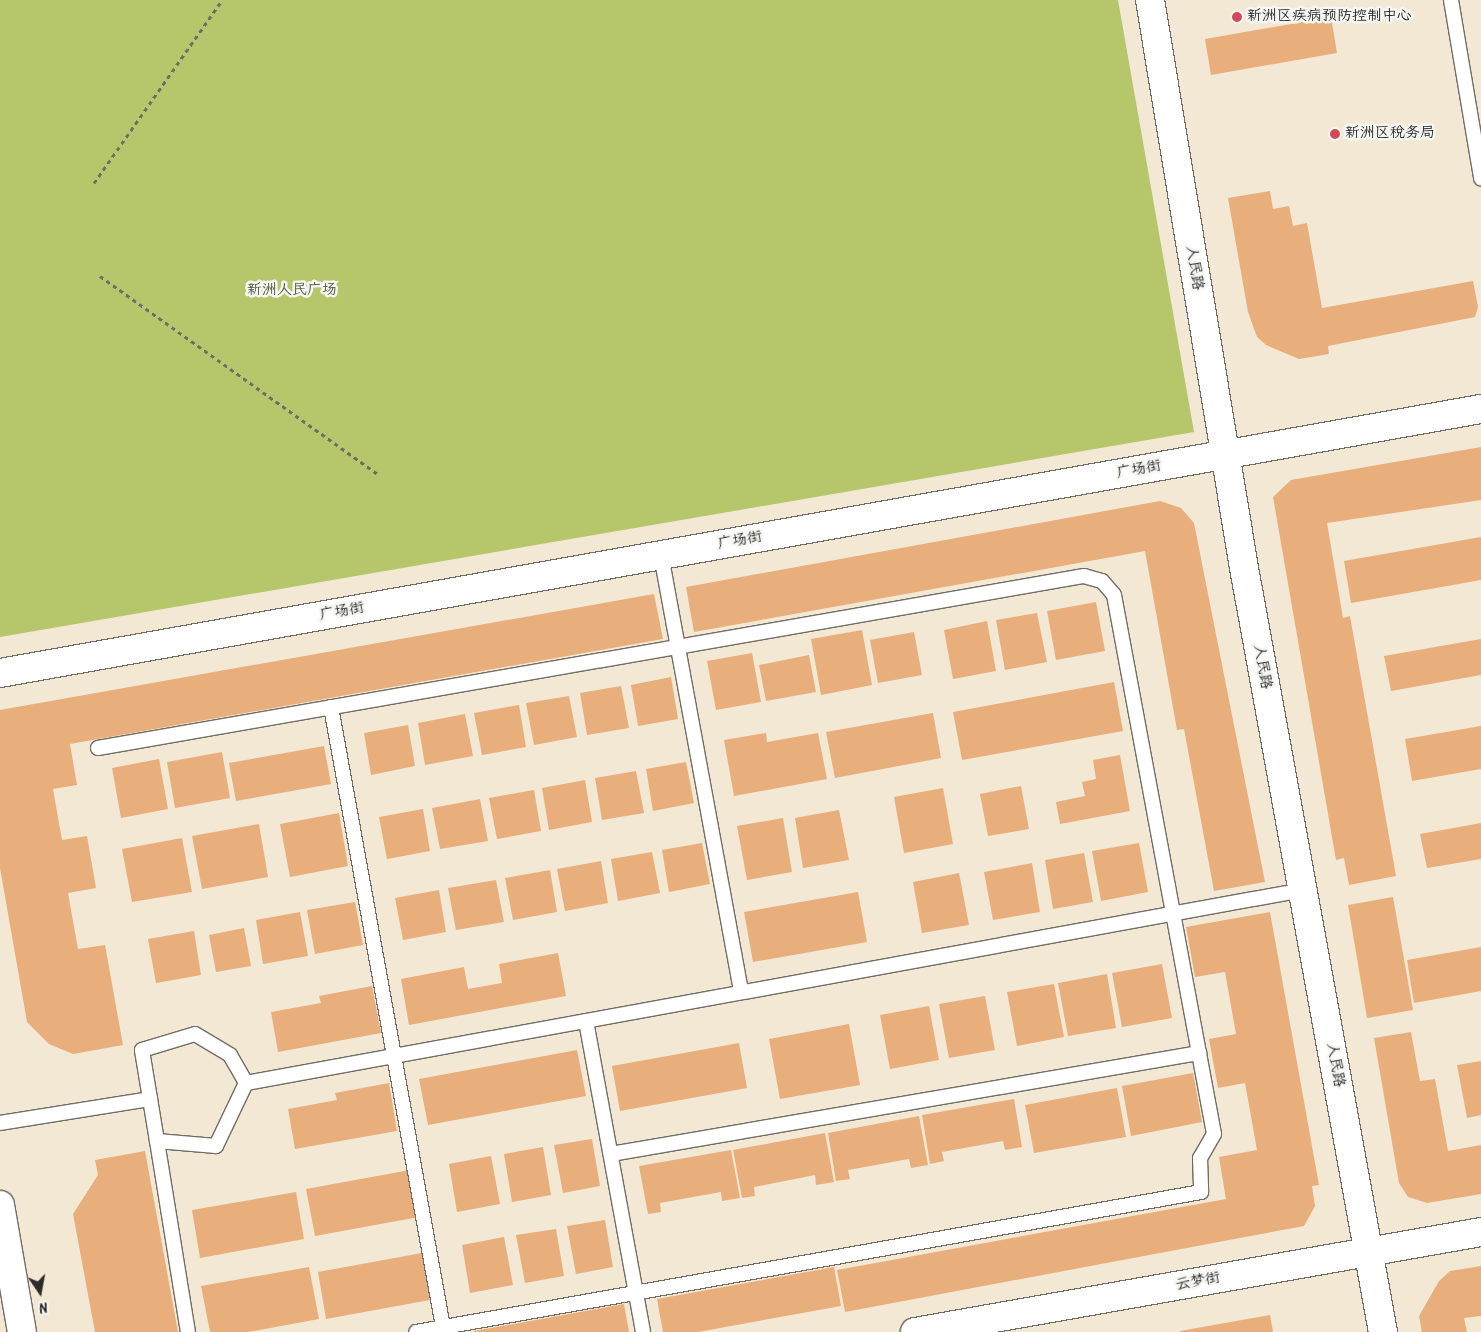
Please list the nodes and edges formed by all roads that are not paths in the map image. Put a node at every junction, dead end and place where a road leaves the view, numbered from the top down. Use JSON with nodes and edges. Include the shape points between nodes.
{"nodes":[{"id":1,"x":1150,"y":0,"type":"edge"},
{"id":2,"x":1451,"y":0,"type":"edge"},
{"id":3,"x":1481,"y":178,"type":"edge"},
{"id":4,"x":1481,"y":409,"type":"edge"},
{"id":5,"x":1226,"y":455,"type":"junction"},
{"id":6,"x":661,"y":555,"type":"junction"},
{"id":7,"x":678,"y":647,"type":"junction"},
{"id":8,"x":0,"y":673,"type":"edge"},
{"id":9,"x":331,"y":707,"type":"junction"},
{"id":10,"x":98,"y":748,"type":"dead end"},
{"id":11,"x":1303,"y":890,"type":"junction"},
{"id":12,"x":1173,"y":913,"type":"junction"},
{"id":13,"x":741,"y":992,"type":"junction"},
{"id":14,"x":586,"y":1021,"type":"junction"},
{"id":15,"x":1199,"y":1053,"type":"junction"},
{"id":16,"x":394,"y":1056,"type":"junction"},
{"id":17,"x":246,"y":1083,"type":"junction"},
{"id":18,"x":150,"y":1099,"type":"junction"},
{"id":19,"x":0,"y":1123,"type":"edge"},
{"id":20,"x":157,"y":1141,"type":"junction"},
{"id":21,"x":611,"y":1154,"type":"junction"},
{"id":22,"x":0,"y":1205,"type":"edge"},
{"id":23,"x":1481,"y":1232,"type":"edge"},
{"id":24,"x":1369,"y":1252,"type":"junction"},
{"id":25,"x":636,"y":1293,"type":"junction"},
{"id":26,"x":443,"y":1327,"type":"junction"},
{"id":27,"x":22,"y":1332,"type":"edge"},
{"id":28,"x":188,"y":1332,"type":"edge"},
{"id":29,"x":416,"y":1332,"type":"edge"},
{"id":30,"x":643,"y":1332,"type":"edge"},
{"id":31,"x":915,"y":1332,"type":"edge"},
{"id":32,"x":1383,"y":1332,"type":"edge"}],
"edges":[{"from":1,"to":5,"type":"street","name":"人民路"},
{"from":2,"to":3,"type":"lane"},
{"from":4,"to":5,"type":"street","name":"广场街"},
{"from":5,"to":6,"type":"street","name":"广场街"},
{"from":5,"to":11,"type":"street","name":"人民路"},
{"from":6,"to":7,"type":"lane"},
{"from":6,"to":8,"type":"street","name":"广场街"},
{"from":7,"to":9,"type":"lane"},
{"from":7,"to":12,"type":"lane","via":[[1084,576],[1102,580],[1114,595]]},
{"from":7,"to":13,"type":"lane"},
{"from":9,"to":10,"type":"lane"},
{"from":9,"to":16,"type":"lane"},
{"from":11,"to":12,"type":"lane"},
{"from":11,"to":24,"type":"street","name":"人民路"},
{"from":12,"to":13,"type":"lane"},
{"from":12,"to":15,"type":"lane"},
{"from":13,"to":14,"type":"lane"},
{"from":14,"to":16,"type":"lane"},
{"from":14,"to":21,"type":"lane"},
{"from":15,"to":21,"type":"lane"},
{"from":15,"to":25,"type":"lane","via":[[1214,1134],[1200,1158],[1201,1192]]},
{"from":16,"to":17,"type":"lane"},
{"from":16,"to":26,"type":"lane"},
{"from":17,"to":18,"type":"lane","via":[[230,1054],[194,1034],[142,1050]]},
{"from":17,"to":20,"type":"lane","via":[[216,1146]]},
{"from":18,"to":19,"type":"lane"},
{"from":18,"to":20,"type":"lane"},
{"from":20,"to":28,"type":"lane"},
{"from":21,"to":25,"type":"lane"},
{"from":22,"to":27,"type":"street"},
{"from":23,"to":24,"type":"street","name":"云梦街"},
{"from":24,"to":31,"type":"street","name":"云梦街"},
{"from":24,"to":32,"type":"street","name":"人民路"},
{"from":25,"to":26,"type":"lane"},
{"from":25,"to":30,"type":"lane"},
{"from":26,"to":29,"type":"lane"}]}
